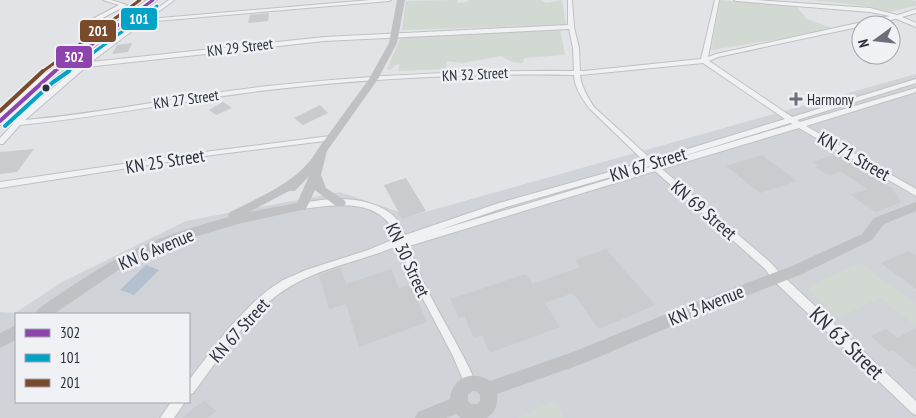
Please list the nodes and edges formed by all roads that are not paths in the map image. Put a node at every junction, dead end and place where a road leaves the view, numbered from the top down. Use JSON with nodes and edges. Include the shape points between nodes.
{"nodes":[{"id":1,"x":105,"y":0,"type":"edge"},
{"id":2,"x":146,"y":0,"type":"edge"},
{"id":3,"x":153,"y":0,"type":"edge"},
{"id":4,"x":172,"y":0,"type":"edge"},
{"id":5,"x":389,"y":0,"type":"edge"},
{"id":6,"x":401,"y":0,"type":"edge"},
{"id":7,"x":570,"y":0,"type":"edge"},
{"id":8,"x":717,"y":0,"type":"edge"},
{"id":9,"x":736,"y":0,"type":"edge"},
{"id":10,"x":806,"y":0,"type":"edge"},
{"id":11,"x":811,"y":5,"type":"junction"},
{"id":12,"x":916,"y":10,"type":"edge"},
{"id":13,"x":891,"y":15,"type":"edge"},
{"id":14,"x":898,"y":15,"type":"edge"},
{"id":15,"x":901,"y":19,"type":"edge"},
{"id":16,"x":142,"y":22,"type":"junction"},
{"id":17,"x":87,"y":24,"type":"dead end"},
{"id":18,"x":916,"y":25,"type":"edge"},
{"id":19,"x":851,"y":26,"type":"edge"},
{"id":20,"x":571,"y":27,"type":"junction"},
{"id":21,"x":396,"y":35,"type":"junction"},
{"id":22,"x":704,"y":60,"type":"junction"},
{"id":23,"x":84,"y":65,"type":"junction"},
{"id":24,"x":578,"y":73,"type":"junction"},
{"id":25,"x":373,"y":79,"type":"junction"},
{"id":26,"x":916,"y":81,"type":"edge"},
{"id":27,"x":916,"y":90,"type":"edge"},
{"id":28,"x":1,"y":117,"type":"edge"},
{"id":29,"x":791,"y":120,"type":"junction"},
{"id":30,"x":17,"y":123,"type":"junction"},
{"id":31,"x":800,"y":126,"type":"junction"},
{"id":32,"x":330,"y":138,"type":"junction"},
{"id":33,"x":0,"y":142,"type":"edge"},
{"id":34,"x":318,"y":159,"type":"junction"},
{"id":35,"x":654,"y":166,"type":"junction"},
{"id":36,"x":315,"y":175,"type":"junction"},
{"id":37,"x":296,"y":183,"type":"junction"},
{"id":38,"x":0,"y":185,"type":"edge"},
{"id":39,"x":916,"y":193,"type":"edge"},
{"id":40,"x":340,"y":203,"type":"junction"},
{"id":41,"x":302,"y":206,"type":"junction"},
{"id":42,"x":916,"y":206,"type":"edge"},
{"id":43,"x":281,"y":210,"type":"junction"},
{"id":44,"x":215,"y":225,"type":"junction"},
{"id":45,"x":401,"y":242,"type":"junction"},
{"id":46,"x":381,"y":249,"type":"joint"},
{"id":47,"x":778,"y":278,"type":"junction"},
{"id":48,"x":44,"y":313,"type":"edge"},
{"id":49,"x":15,"y":333,"type":"edge"},
{"id":50,"x":0,"y":341,"type":"edge"},
{"id":51,"x":470,"y":383,"type":"junction"},
{"id":52,"x":190,"y":388,"type":"edge"},
{"id":53,"x":487,"y":390,"type":"junction"},
{"id":54,"x":178,"y":403,"type":"edge"},
{"id":55,"x":460,"y":404,"type":"junction"},
{"id":56,"x":916,"y":409,"type":"edge"},
{"id":57,"x":166,"y":418,"type":"edge"},
{"id":58,"x":424,"y":418,"type":"edge"}],
"edges":[{"from":1,"to":17,"type":"street","via":[[124,5]]},
{"from":2,"to":28,"type":"highway","via":[[41,75]]},
{"from":3,"to":28,"type":"highway","via":[[47,76]]},
{"from":4,"to":16,"type":"street"},
{"from":5,"to":16,"type":"street"},
{"from":6,"to":21,"type":"main road"},
{"from":7,"to":20,"type":"street","name":"KN 69 Street"},
{"from":8,"to":22,"type":"street"},
{"from":9,"to":11,"type":"street"},
{"from":10,"to":11,"type":"street"},
{"from":11,"to":13,"type":"street"},
{"from":12,"to":14,"type":"street"},
{"from":15,"to":18,"type":"street"},
{"from":16,"to":23,"type":"street"},
{"from":19,"to":22,"type":"street"},
{"from":20,"to":21,"type":"street","name":"KN 29 Street"},
{"from":20,"to":24,"type":"street","name":"KN 69 Street"},
{"from":21,"to":23,"type":"street","name":"KN 29 Street","via":[[293,41]]},
{"from":21,"to":25,"type":"main road"},
{"from":22,"to":24,"type":"street"},
{"from":22,"to":29,"type":"street","name":"KN 71 Street"},
{"from":23,"to":30,"type":"street"},
{"from":24,"to":25,"type":"street","name":"KN 32 Street","via":[[508,72]]},
{"from":24,"to":35,"type":"street","name":"KN 69 Street","via":[[579,86],[592,108]]},
{"from":25,"to":30,"type":"street","name":"KN 27 Street","via":[[268,88]]},
{"from":25,"to":32,"type":"main road"},
{"from":26,"to":29,"type":"street","name":"KN 67 Street"},
{"from":27,"to":31,"type":"street","name":"KN 67 Street"},
{"from":28,"to":30,"type":"street","name":"KN 27 Street"},
{"from":29,"to":31,"type":"street","name":"KN 71 Street"},
{"from":29,"to":35,"type":"street","name":"KN 67 Street"},
{"from":30,"to":33,"type":"street"},
{"from":31,"to":35,"type":"street","name":"KN 67 Street"},
{"from":31,"to":39,"type":"street","name":"KN 71 Street"},
{"from":32,"to":34,"type":"main road"},
{"from":32,"to":38,"type":"street","name":"KN 25 Street"},
{"from":34,"to":36,"type":"main road"},
{"from":34,"to":37,"type":"main road"},
{"from":35,"to":45,"type":"street","name":"KN 67 Street"},
{"from":35,"to":47,"type":"street","name":"KN 69 Street"},
{"from":36,"to":40,"type":"main road","via":[[321,190]]},
{"from":36,"to":41,"type":"main road"},
{"from":37,"to":43,"type":"main road","via":[[284,198]]},
{"from":37,"to":44,"type":"main road"},
{"from":40,"to":41,"type":"street","name":"KN 30 Street"},
{"from":40,"to":45,"type":"street","name":"KN 30 Street","via":[[367,206],[388,216],[394,222]]},
{"from":41,"to":43,"type":"main road","name":"KN 6 Avenue"},
{"from":42,"to":47,"type":"main road","name":"KN 3 Avenue","via":[[879,220],[867,237]]},
{"from":43,"to":44,"type":"main road","name":"KN 6 Avenue"},
{"from":44,"to":48,"type":"main road","name":"KN 6 Avenue","via":[[173,238],[135,255]]},
{"from":45,"to":46,"type":"street","name":"KN 67 Street"},
{"from":45,"to":51,"type":"street","name":"KN 30 Street","via":[[420,288]]},
{"from":46,"to":52,"type":"street","name":"KN 67 Street","via":[[298,278],[275,291],[238,326]]},
{"from":47,"to":53,"type":"main road","name":"KN 3 Avenue","via":[[576,359]]},
{"from":47,"to":56,"type":"street","name":"KN 63 Street"},
{"from":49,"to":50,"type":"main road"},
{"from":51,"to":53,"type":"main road","via":[[480,384]]},
{"from":51,"to":55,"type":"main road","via":[[460,391]]},
{"from":53,"to":55,"type":"main road","via":[[489,404],[482,411],[467,411]]},
{"from":54,"to":57,"type":"street"},
{"from":55,"to":58,"type":"main road"}]}
